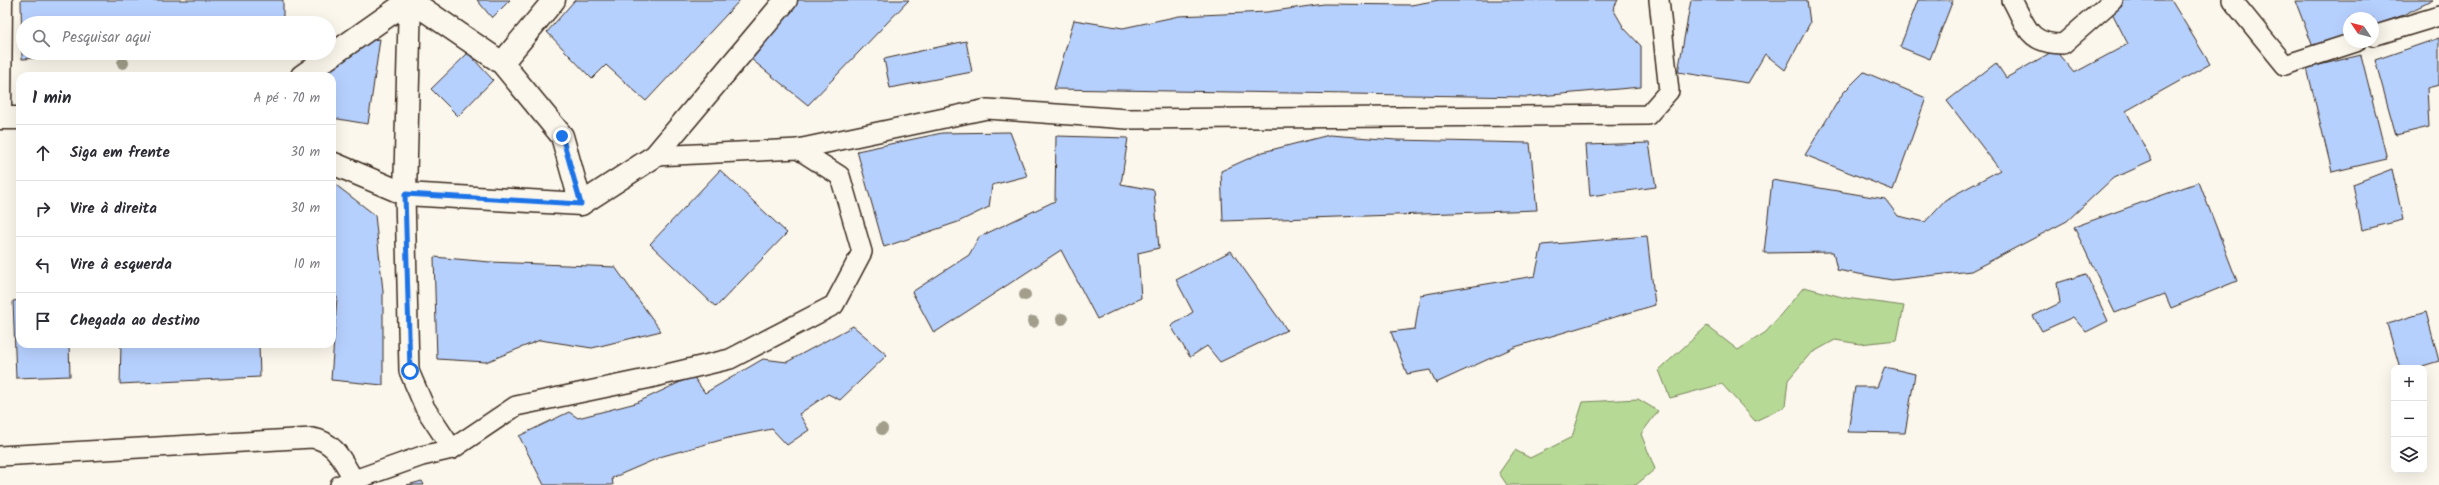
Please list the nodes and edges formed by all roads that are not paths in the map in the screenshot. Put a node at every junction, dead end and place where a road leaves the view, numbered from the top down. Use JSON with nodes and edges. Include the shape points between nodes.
{"nodes":[{"id":1,"x":1,"y":0,"type":"edge"},
{"id":2,"x":410,"y":0,"type":"edge"},
{"id":3,"x":554,"y":0,"type":"edge"},
{"id":4,"x":786,"y":0,"type":"edge"},
{"id":5,"x":1658,"y":0,"type":"edge"},
{"id":6,"x":2012,"y":0,"type":"edge"},
{"id":7,"x":2113,"y":0,"type":"edge"},
{"id":8,"x":2232,"y":0,"type":"edge"},
{"id":9,"x":2439,"y":16,"type":"edge"},
{"id":10,"x":2379,"y":34,"type":"edge"},
{"id":11,"x":2343,"y":46,"type":"edge"},
{"id":12,"x":336,"y":52,"type":"edge"},
{"id":13,"x":325,"y":60,"type":"edge"},
{"id":14,"x":502,"y":62,"type":"junction"},
{"id":15,"x":308,"y":72,"type":"edge"},
{"id":16,"x":0,"y":108,"type":"edge"},
{"id":17,"x":0,"y":118,"type":"edge"},
{"id":18,"x":16,"y":118,"type":"edge"},
{"id":19,"x":798,"y":149,"type":"junction"},
{"id":20,"x":655,"y":156,"type":"junction"},
{"id":21,"x":336,"y":165,"type":"edge"},
{"id":22,"x":405,"y":194,"type":"junction"},
{"id":23,"x":581,"y":204,"type":"junction"},
{"id":24,"x":452,"y":449,"type":"junction"},
{"id":25,"x":0,"y":456,"type":"edge"},
{"id":26,"x":347,"y":483,"type":"edge"}],
"edges":[{"from":1,"to":16,"type":"street"},
{"from":2,"to":12,"type":"street"},
{"from":2,"to":14,"type":"street"},
{"from":2,"to":22,"type":"street"},
{"from":3,"to":14,"type":"street"},
{"from":4,"to":20,"type":"street"},
{"from":5,"to":19,"type":"lane","via":[[1669,91],[1648,115],[1127,118],[987,109]]},
{"from":6,"to":7,"type":"lane","via":[[2032,36],[2046,44],[2063,44]]},
{"from":8,"to":11,"type":"lane","via":[[2285,65]]},
{"from":9,"to":10,"type":"lane"},
{"from":13,"to":15,"type":"street"},
{"from":14,"to":23,"type":"street","via":[[562,136]]},
{"from":17,"to":18,"type":"street"},
{"from":19,"to":20,"type":"lane"},
{"from":19,"to":24,"type":"lane","via":[[840,176],[862,252],[834,305],[730,359],[646,380],[516,406]]},
{"from":20,"to":23,"type":"street"},
{"from":21,"to":22,"type":"street"},
{"from":22,"to":23,"type":"street"},
{"from":22,"to":24,"type":"lane","via":[[410,371],[425,408]]},
{"from":24,"to":26,"type":"lane","via":[[422,456]]},
{"from":25,"to":26,"type":"lane","via":[[312,438],[323,440],[333,447]]}]}
